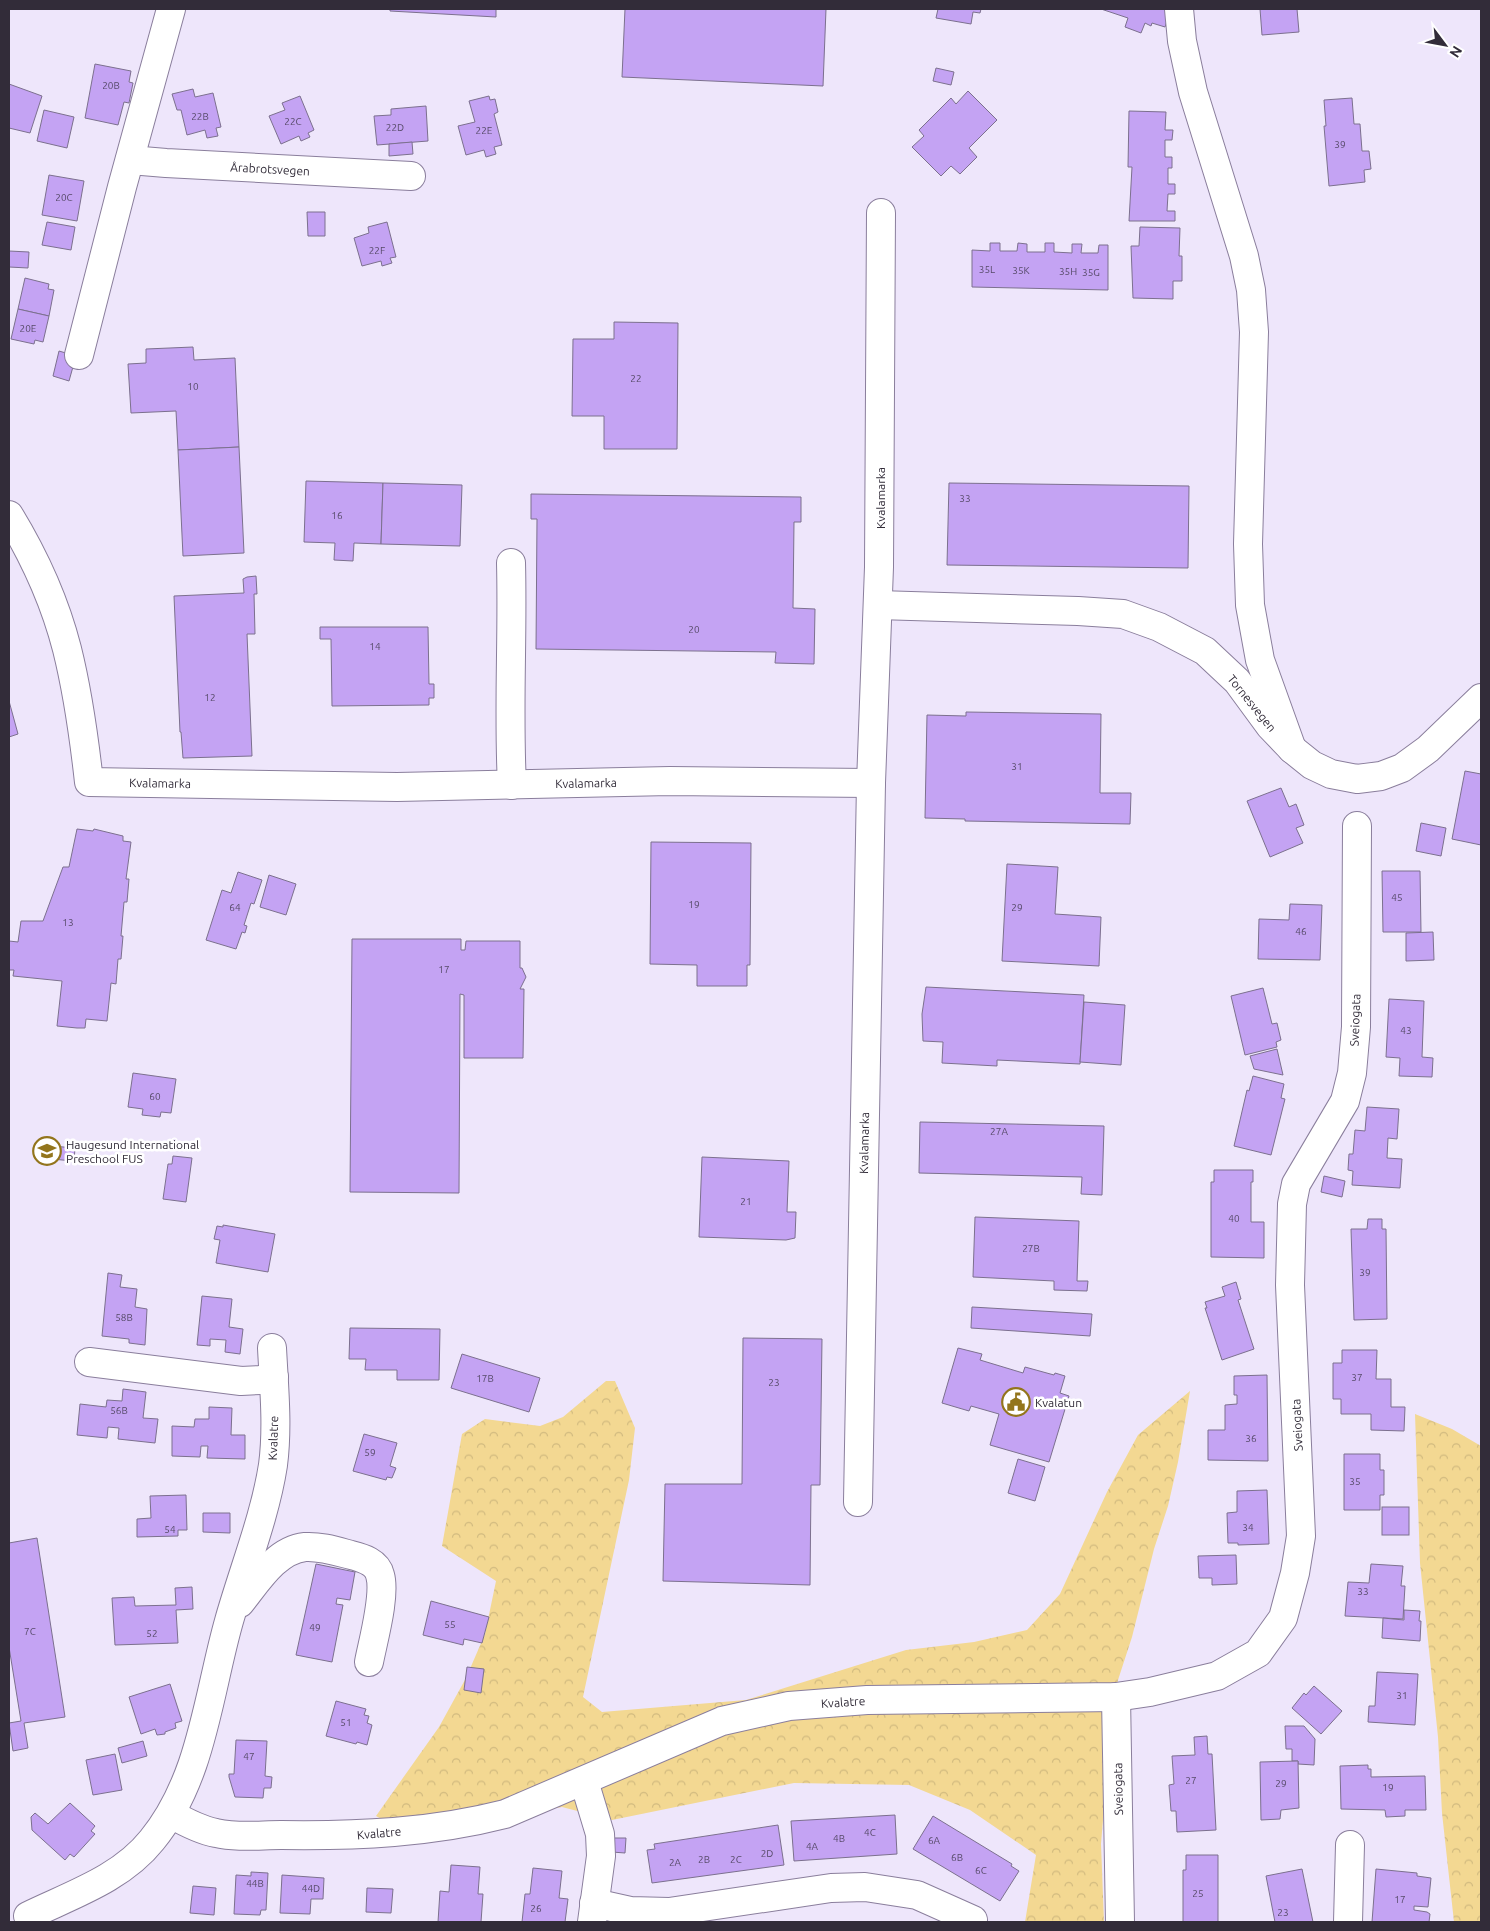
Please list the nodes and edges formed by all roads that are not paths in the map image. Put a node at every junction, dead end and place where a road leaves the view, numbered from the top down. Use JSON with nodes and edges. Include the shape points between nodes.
{"nodes":[{"id":1,"x":171,"y":9,"type":"edge"},
{"id":2,"x":1179,"y":9,"type":"edge"},
{"id":3,"x":130,"y":160,"type":"junction"},
{"id":4,"x":411,"y":176,"type":"dead end"},
{"id":5,"x":881,"y":213,"type":"dead end"},
{"id":6,"x":79,"y":355,"type":"dead end"},
{"id":7,"x":9,"y":515,"type":"edge"},
{"id":8,"x":511,"y":563,"type":"dead end"},
{"id":9,"x":878,"y":605,"type":"junction"},
{"id":10,"x":1481,"y":698,"type":"edge"},
{"id":11,"x":1292,"y":749,"type":"junction"},
{"id":12,"x":870,"y":783,"type":"junction"},
{"id":13,"x":512,"y":785,"type":"junction"},
{"id":14,"x":1357,"y":826,"type":"dead end"},
{"id":15,"x":272,"y":1348,"type":"dead end"},
{"id":16,"x":89,"y":1362,"type":"dead end"},
{"id":17,"x":274,"y":1377,"type":"junction"},
{"id":18,"x":858,"y":1502,"type":"dead end"},
{"id":19,"x":231,"y":1614,"type":"junction"},
{"id":20,"x":369,"y":1662,"type":"dead end"},
{"id":21,"x":1116,"y":1697,"type":"junction"},
{"id":22,"x":584,"y":1781,"type":"junction"},
{"id":23,"x":171,"y":1814,"type":"junction"},
{"id":24,"x":1350,"y":1845,"type":"dead end"},
{"id":25,"x":593,"y":1913,"type":"edge"},
{"id":26,"x":28,"y":1916,"type":"dead end"},
{"id":27,"x":973,"y":1920,"type":"dead end"},
{"id":28,"x":1120,"y":1922,"type":"edge"},
{"id":29,"x":1348,"y":1922,"type":"edge"}],
"edges":[{"from":1,"to":3,"type":"street"},
{"from":2,"to":11,"type":"street","via":[[1193,92],[1244,256],[1250,290],[1254,332],[1248,544],[1250,605],[1260,660]]},
{"from":3,"to":4,"type":"street","name":"Årabrotsvegen"},
{"from":3,"to":6,"type":"street"},
{"from":5,"to":9,"type":"street","name":"Kvalamarka"},
{"from":7,"to":13,"type":"street","name":"Kvalamarka","via":[[48,593],[67,648],[81,714],[89,782],[397,787]]},
{"from":8,"to":13,"type":"street","via":[[509,739]]},
{"from":9,"to":11,"type":"street","name":"Tornesvegen","via":[[1123,614],[1159,626],[1205,651],[1237,681],[1270,726]]},
{"from":9,"to":12,"type":"street","name":"Kvalamarka"},
{"from":10,"to":11,"type":"street","name":"Tornesvegen","via":[[1428,750],[1402,768],[1380,776],[1357,779],[1331,774],[1312,765]]},
{"from":12,"to":13,"type":"street","name":"Kvalamarka","via":[[670,781]]},
{"from":12,"to":18,"type":"street","name":"Kvalamarka"},
{"from":14,"to":21,"type":"street","name":"Sveiogata","via":[[1356,1027],[1352,1073],[1345,1101],[1296,1184],[1292,1204],[1290,1285],[1301,1536],[1283,1618],[1258,1653],[1217,1676]]},
{"from":15,"to":17,"type":"street","name":"Kvalatre"},
{"from":16,"to":17,"type":"street","via":[[241,1381]]},
{"from":17,"to":19,"type":"street","name":"Kvalatre","via":[[273,1465]]},
{"from":19,"to":20,"type":"street","name":"Kvalatre","via":[[266,1572],[290,1552],[305,1547],[325,1548],[364,1558],[380,1574],[382,1589]]},
{"from":19,"to":23,"type":"street","name":"Kvalatre","via":[[199,1744],[184,1789]]},
{"from":21,"to":22,"type":"street","name":"Kvalatre","via":[[867,1700],[788,1706],[722,1721]]},
{"from":21,"to":28,"type":"street","name":"Sveiogata"},
{"from":22,"to":23,"type":"street","name":"Kvalatre","via":[[505,1814],[430,1829],[355,1835],[217,1834]]},
{"from":22,"to":25,"type":"street","via":[[600,1834],[601,1856]]},
{"from":23,"to":26,"type":"street","name":"Kvalatre","via":[[148,1845],[121,1870]]},
{"from":24,"to":29,"type":"street"},
{"from":25,"to":27,"type":"street","via":[[669,1912],[831,1888],[865,1887],[917,1895]]}]}
